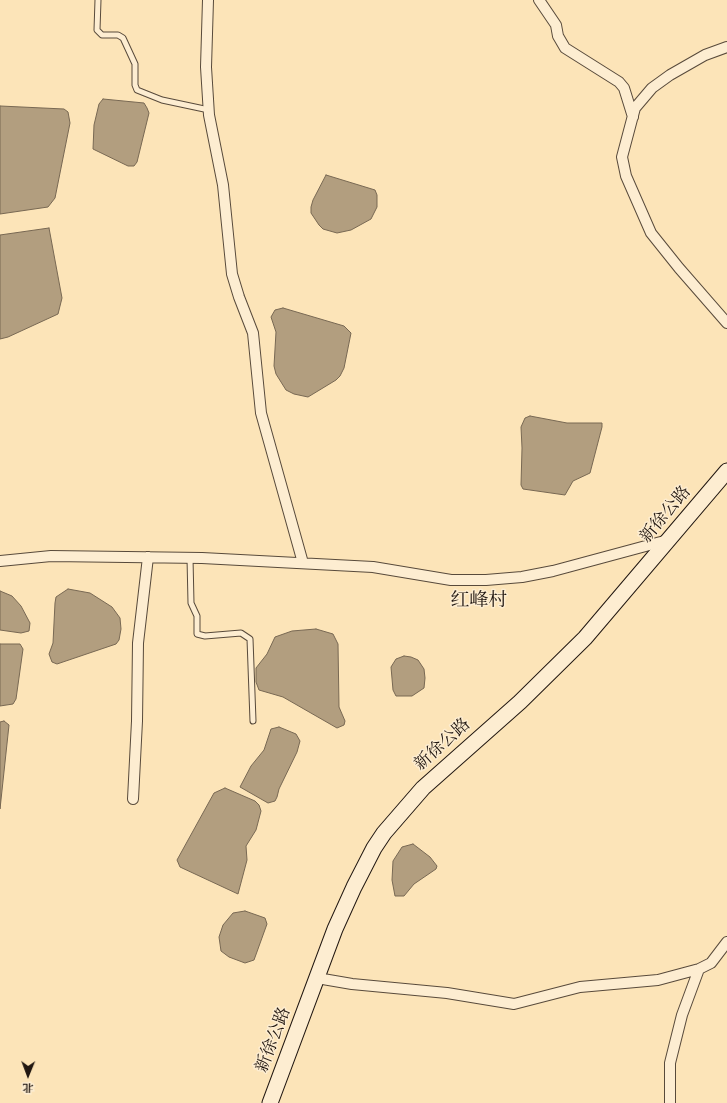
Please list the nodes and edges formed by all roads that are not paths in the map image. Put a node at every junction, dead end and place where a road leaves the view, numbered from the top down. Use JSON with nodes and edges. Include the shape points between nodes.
{"nodes":[{"id":1,"x":98,"y":0,"type":"edge"},
{"id":2,"x":208,"y":0,"type":"edge"},
{"id":3,"x":539,"y":0,"type":"edge"},
{"id":4,"x":727,"y":47,"type":"edge"},
{"id":5,"x":209,"y":110,"type":"junction"},
{"id":6,"x":633,"y":117,"type":"junction"},
{"id":7,"x":727,"y":323,"type":"edge"},
{"id":8,"x":727,"y":471,"type":"edge"},
{"id":9,"x":670,"y":540,"type":"junction"},
{"id":10,"x":148,"y":557,"type":"junction"},
{"id":11,"x":190,"y":558,"type":"junction"},
{"id":12,"x":0,"y":561,"type":"edge"},
{"id":13,"x":303,"y":563,"type":"junction"},
{"id":14,"x":253,"y":721,"type":"dead end"},
{"id":15,"x":133,"y":798,"type":"dead end"},
{"id":16,"x":727,"y":942,"type":"edge"},
{"id":17,"x":699,"y":968,"type":"junction"},
{"id":18,"x":317,"y":978,"type":"junction"},
{"id":19,"x":270,"y":1103,"type":"edge"},
{"id":20,"x":670,"y":1103,"type":"edge"}],
"edges":[{"from":1,"to":5,"type":"lane","via":[[97,30],[102,35],[118,35],[123,38],[135,64],[137,90],[162,100]]},
{"from":2,"to":5,"type":"street","via":[[206,67]]},
{"from":3,"to":6,"type":"street","via":[[556,25],[558,36],[565,48],[612,76],[624,88]]},
{"from":4,"to":6,"type":"street","via":[[705,55],[652,88],[637,105]]},
{"from":5,"to":13,"type":"street","via":[[223,185],[232,274],[253,333],[261,413]]},
{"from":6,"to":7,"type":"street","via":[[622,157],[626,176],[651,233]]},
{"from":8,"to":9,"type":"main road","name":"新徐公路"},
{"from":9,"to":13,"type":"street","via":[[553,571],[486,580],[451,580],[373,567]]},
{"from":9,"to":18,"type":"main road","name":"新徐公路","via":[[564,660],[434,778],[395,818],[374,848],[354,887]]},
{"from":10,"to":11,"type":"street"},
{"from":10,"to":12,"type":"street","via":[[45,557]]},
{"from":10,"to":15,"type":"street","via":[[138,643]]},
{"from":11,"to":13,"type":"street"},
{"from":11,"to":14,"type":"lane","via":[[190,597],[197,616],[197,634],[205,636],[241,633],[250,639]]},
{"from":16,"to":17,"type":"street","via":[[711,964]]},
{"from":17,"to":18,"type":"street","via":[[658,980],[580,987],[514,1004],[447,993]]},
{"from":17,"to":20,"type":"street","via":[[682,1015],[670,1063]]},
{"from":18,"to":19,"type":"main road","name":"新徐公路"}]}
